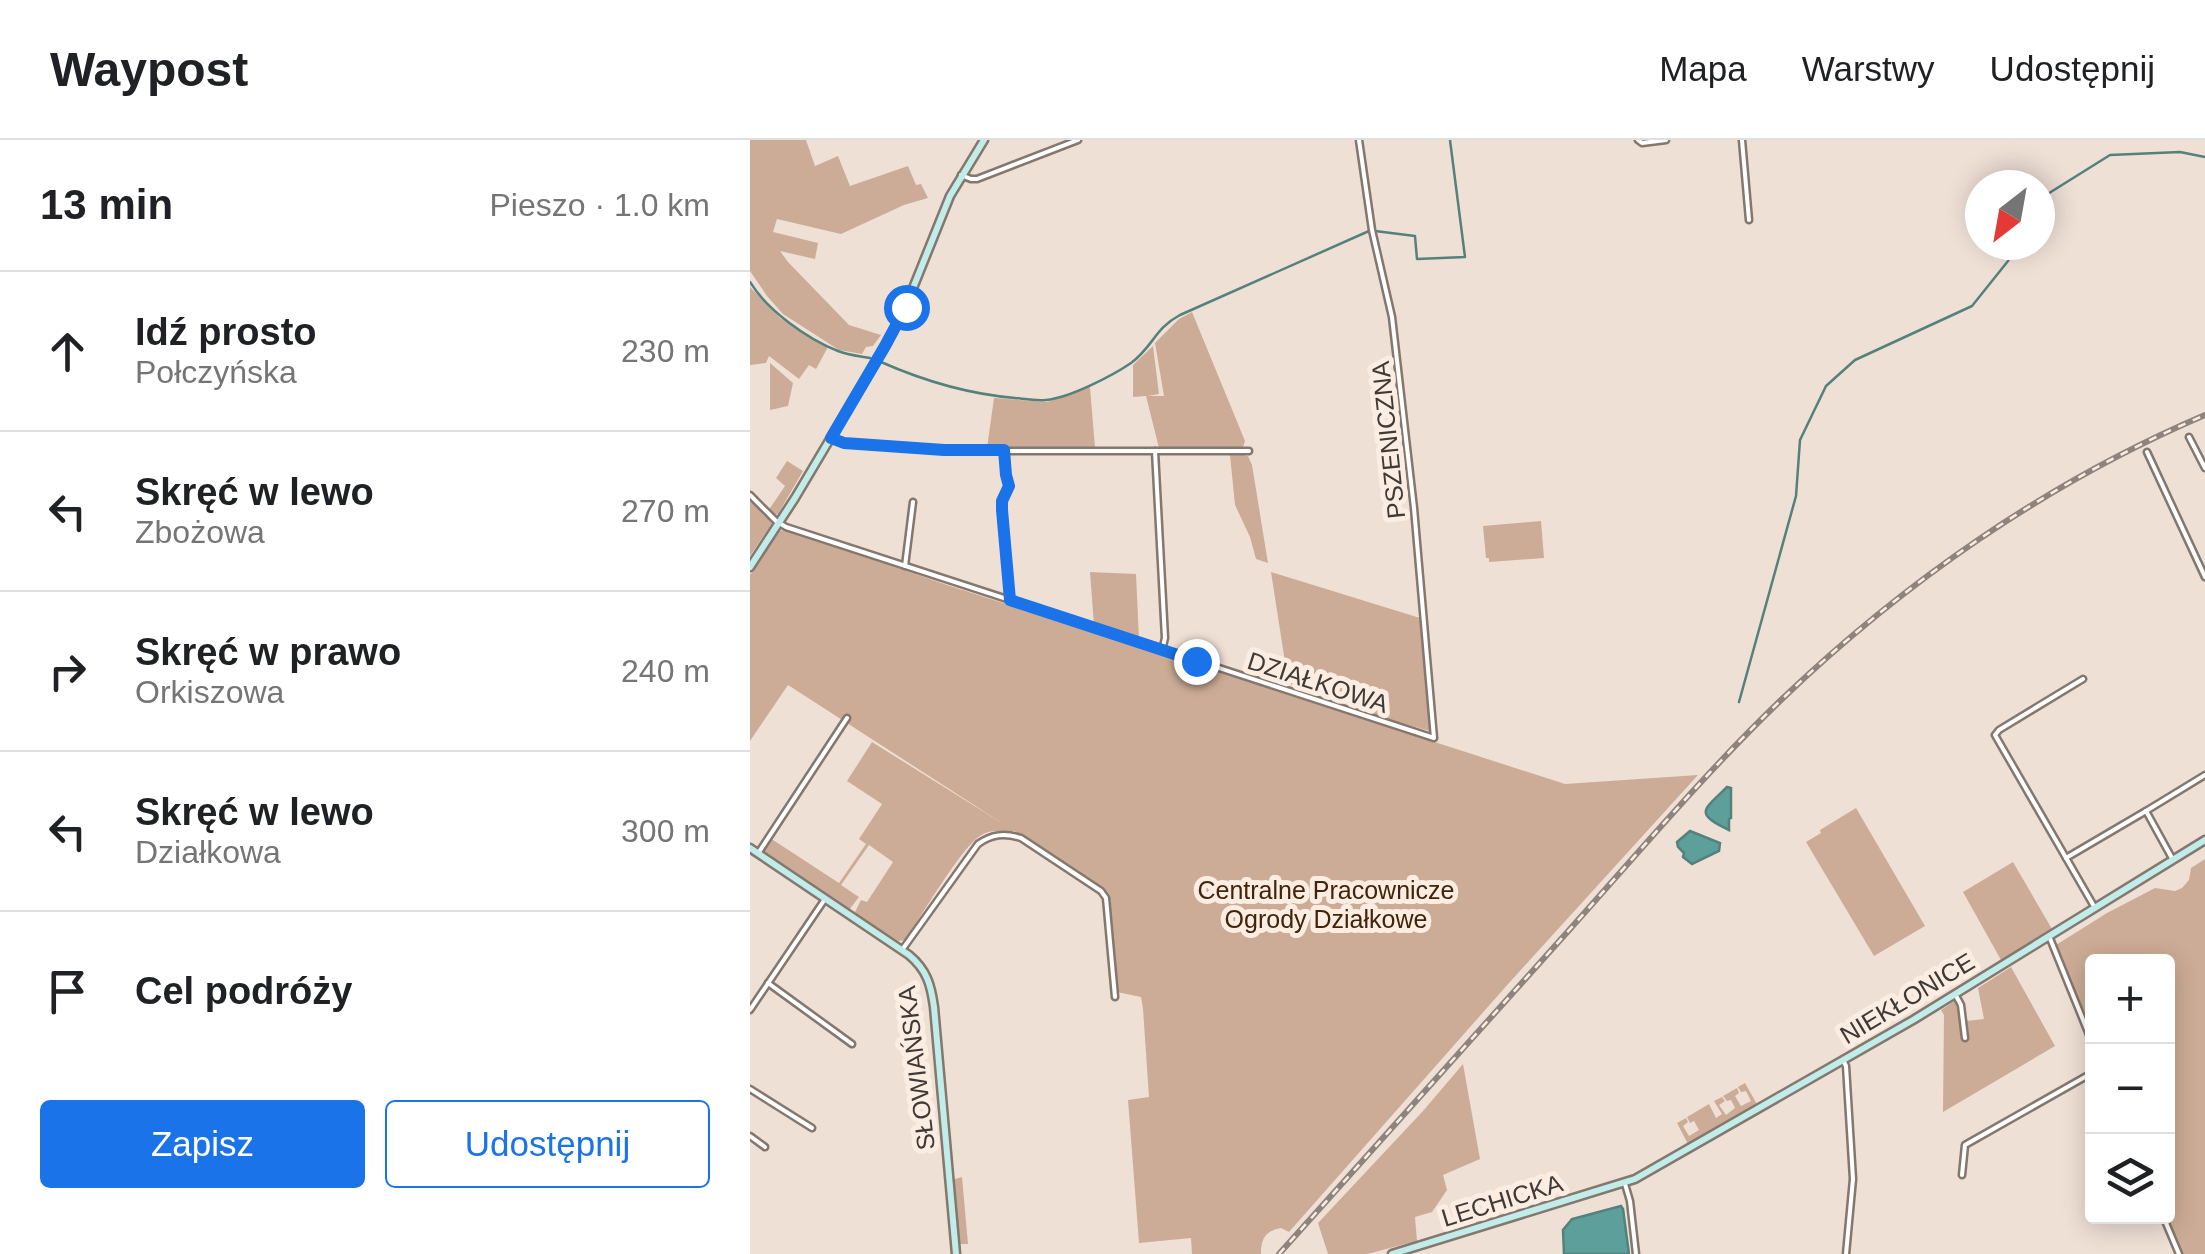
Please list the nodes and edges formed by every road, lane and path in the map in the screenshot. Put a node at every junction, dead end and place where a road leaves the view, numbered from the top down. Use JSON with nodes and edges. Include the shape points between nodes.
{"nodes":[{"id":1,"x":982,"y":140,"type":"edge"},
{"id":2,"x":1078,"y":140,"type":"edge"},
{"id":3,"x":1359,"y":140,"type":"edge"},
{"id":4,"x":1666,"y":140,"type":"edge"},
{"id":5,"x":1742,"y":140,"type":"edge"},
{"id":6,"x":1640,"y":142,"type":"edge"},
{"id":7,"x":961,"y":175,"type":"junction"},
{"id":8,"x":1749,"y":220,"type":"dead end"},
{"id":9,"x":2189,"y":437,"type":"dead end"},
{"id":10,"x":831,"y":438,"type":"junction"},
{"id":11,"x":1004,"y":450,"type":"junction"},
{"id":12,"x":1155,"y":451,"type":"junction"},
{"id":13,"x":1248,"y":451,"type":"dead end"},
{"id":14,"x":2148,"y":452,"type":"dead end"},
{"id":15,"x":2205,"y":468,"type":"edge"},
{"id":16,"x":750,"y":495,"type":"edge"},
{"id":17,"x":913,"y":502,"type":"dead end"},
{"id":18,"x":779,"y":523,"type":"junction"},
{"id":19,"x":905,"y":566,"type":"junction"},
{"id":20,"x":750,"y":567,"type":"edge"},
{"id":21,"x":2205,"y":577,"type":"edge"},
{"id":22,"x":1010,"y":600,"type":"junction"},
{"id":23,"x":1162,"y":650,"type":"junction"},
{"id":24,"x":2083,"y":679,"type":"dead end"},
{"id":25,"x":847,"y":718,"type":"dead end"},
{"id":26,"x":1434,"y":738,"type":"joint"},
{"id":27,"x":2205,"y":775,"type":"edge"},
{"id":28,"x":2146,"y":810,"type":"junction"},
{"id":29,"x":2205,"y":840,"type":"edge"},
{"id":30,"x":754,"y":851,"type":"edge"},
{"id":31,"x":2066,"y":858,"type":"junction"},
{"id":32,"x":2173,"y":860,"type":"junction"},
{"id":33,"x":826,"y":899,"type":"junction"},
{"id":34,"x":2095,"y":908,"type":"junction"},
{"id":35,"x":2049,"y":936,"type":"junction"},
{"id":36,"x":902,"y":950,"type":"junction"},
{"id":37,"x":768,"y":983,"type":"junction"},
{"id":38,"x":1955,"y":994,"type":"junction"},
{"id":39,"x":1116,"y":997,"type":"dead end"},
{"id":40,"x":750,"y":1010,"type":"edge"},
{"id":41,"x":2085,"y":1025,"type":"edge"},
{"id":42,"x":1965,"y":1038,"type":"dead end"},
{"id":43,"x":852,"y":1044,"type":"dead end"},
{"id":44,"x":1842,"y":1060,"type":"junction"},
{"id":45,"x":2085,"y":1077,"type":"edge"},
{"id":46,"x":750,"y":1089,"type":"edge"},
{"id":47,"x":812,"y":1128,"type":"dead end"},
{"id":48,"x":750,"y":1136,"type":"edge"},
{"id":49,"x":765,"y":1148,"type":"dead end"},
{"id":50,"x":1962,"y":1175,"type":"dead end"},
{"id":51,"x":1625,"y":1184,"type":"junction"},
{"id":52,"x":2167,"y":1224,"type":"edge"},
{"id":53,"x":956,"y":1254,"type":"edge"},
{"id":54,"x":1392,"y":1254,"type":"edge"},
{"id":55,"x":1636,"y":1254,"type":"edge"},
{"id":56,"x":1846,"y":1254,"type":"edge"},
{"id":57,"x":2179,"y":1254,"type":"edge"}],
"edges":[{"from":1,"to":7,"type":"main road"},
{"from":2,"to":7,"type":"street","via":[[977,178]]},
{"from":3,"to":26,"type":"street","name":"PSZENICZNA","via":[[1392,317]]},
{"from":4,"to":6,"type":"street"},
{"from":5,"to":8,"type":"street"},
{"from":7,"to":10,"type":"main road","via":[[906,307]]},
{"from":9,"to":15,"type":"street"},
{"from":10,"to":11,"type":"street"},
{"from":10,"to":18,"type":"main road"},
{"from":11,"to":12,"type":"street"},
{"from":11,"to":22,"type":"street"},
{"from":12,"to":13,"type":"street"},
{"from":12,"to":23,"type":"street"},
{"from":14,"to":21,"type":"street"},
{"from":16,"to":18,"type":"street"},
{"from":17,"to":19,"type":"street"},
{"from":18,"to":19,"type":"street","name":"DZIAŁKOWA"},
{"from":18,"to":20,"type":"main road"},
{"from":19,"to":22,"type":"street","name":"DZIAŁKOWA"},
{"from":22,"to":23,"type":"street","name":"DZIAŁKOWA"},
{"from":23,"to":26,"type":"street","name":"DZIAŁKOWA"},
{"from":24,"to":31,"type":"street","via":[[1995,735]]},
{"from":25,"to":30,"type":"street"},
{"from":27,"to":28,"type":"street"},
{"from":28,"to":31,"type":"street"},
{"from":28,"to":32,"type":"street"},
{"from":29,"to":32,"type":"main road","name":"NIEKŁONICE"},
{"from":30,"to":33,"type":"main road","name":"SŁOWIAŃSKA"},
{"from":31,"to":34,"type":"street"},
{"from":32,"to":34,"type":"main road","name":"NIEKŁONICE"},
{"from":33,"to":36,"type":"main road","name":"SŁOWIAŃSKA"},
{"from":33,"to":37,"type":"street"},
{"from":34,"to":35,"type":"main road","name":"NIEKŁONICE"},
{"from":35,"to":38,"type":"main road","name":"NIEKŁONICE"},
{"from":35,"to":41,"type":"street"},
{"from":36,"to":39,"type":"street","via":[[978,844],[1012,835],[1106,898]]},
{"from":36,"to":53,"type":"main road","name":"SŁOWIAŃSKA","via":[[931,986]]},
{"from":37,"to":40,"type":"street"},
{"from":37,"to":43,"type":"street"},
{"from":38,"to":42,"type":"street"},
{"from":38,"to":44,"type":"main road","name":"NIEKŁONICE"},
{"from":44,"to":51,"type":"main road","name":"NIEKŁONICE"},
{"from":44,"to":56,"type":"street","via":[[1853,1179]]},
{"from":45,"to":50,"type":"street","via":[[1965,1146]]},
{"from":46,"to":47,"type":"street"},
{"from":48,"to":49,"type":"street"},
{"from":51,"to":54,"type":"main road","name":"LECHICKA"},
{"from":51,"to":55,"type":"street"},
{"from":52,"to":57,"type":"street"}]}
